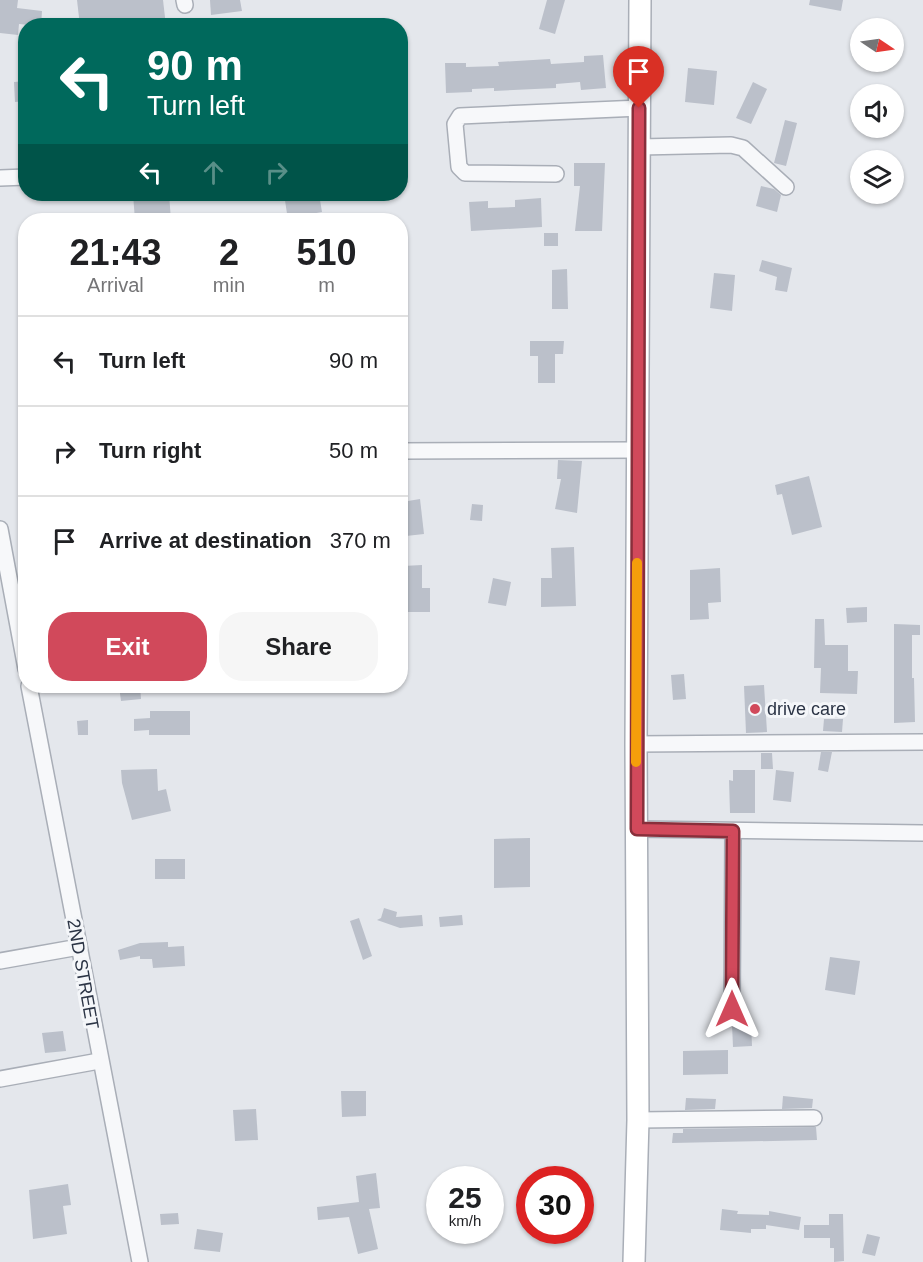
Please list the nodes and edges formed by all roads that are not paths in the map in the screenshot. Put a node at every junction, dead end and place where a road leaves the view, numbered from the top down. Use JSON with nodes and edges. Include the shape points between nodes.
{"nodes":[{"id":1,"x":640,"y":0,"type":"edge"},
{"id":2,"x":639,"y":108,"type":"junction"},
{"id":3,"x":639,"y":147,"type":"junction"},
{"id":4,"x":556,"y":174,"type":"dead end"},
{"id":5,"x":18,"y":177,"type":"edge"},
{"id":6,"x":0,"y":178,"type":"edge"},
{"id":7,"x":786,"y":187,"type":"dead end"},
{"id":8,"x":638,"y":450,"type":"junction"},
{"id":9,"x":408,"y":451,"type":"edge"},
{"id":10,"x":0,"y":529,"type":"edge"},
{"id":11,"x":18,"y":626,"type":"edge"},
{"id":12,"x":29,"y":693,"type":"edge"},
{"id":13,"x":923,"y":742,"type":"edge"},
{"id":14,"x":636,"y":744,"type":"junction"},
{"id":15,"x":637,"y":829,"type":"junction"},
{"id":16,"x":733,"y":831,"type":"junction"},
{"id":17,"x":923,"y":833,"type":"edge"},
{"id":18,"x":79,"y":947,"type":"junction"},
{"id":19,"x":0,"y":961,"type":"edge"},
{"id":20,"x":732,"y":1009,"type":"dead end"},
{"id":21,"x":99,"y":1061,"type":"junction"},
{"id":22,"x":0,"y":1079,"type":"edge"},
{"id":23,"x":814,"y":1118,"type":"dead end"},
{"id":24,"x":638,"y":1120,"type":"junction"},
{"id":25,"x":140,"y":1262,"type":"edge"},
{"id":26,"x":634,"y":1262,"type":"edge"}],
"edges":[{"from":1,"to":2,"type":"main road"},
{"from":2,"to":3,"type":"main road"},
{"from":2,"to":4,"type":"street","via":[[460,116],[455,124],[459,167],[465,174]]},
{"from":3,"to":7,"type":"street","via":[[743,148]]},
{"from":3,"to":8,"type":"main road"},
{"from":5,"to":6,"type":"street"},
{"from":8,"to":9,"type":"street"},
{"from":8,"to":14,"type":"main road"},
{"from":10,"to":11,"type":"street"},
{"from":12,"to":18,"type":"street","name":"2ND STREET"},
{"from":13,"to":14,"type":"street"},
{"from":14,"to":15,"type":"main road"},
{"from":15,"to":16,"type":"street"},
{"from":15,"to":24,"type":"main road"},
{"from":16,"to":17,"type":"street"},
{"from":16,"to":20,"type":"street"},
{"from":18,"to":19,"type":"street"},
{"from":18,"to":21,"type":"street","name":"2ND STREET"},
{"from":21,"to":22,"type":"street"},
{"from":21,"to":25,"type":"street","name":"2ND STREET"},
{"from":23,"to":24,"type":"street"},
{"from":24,"to":26,"type":"main road"}]}
